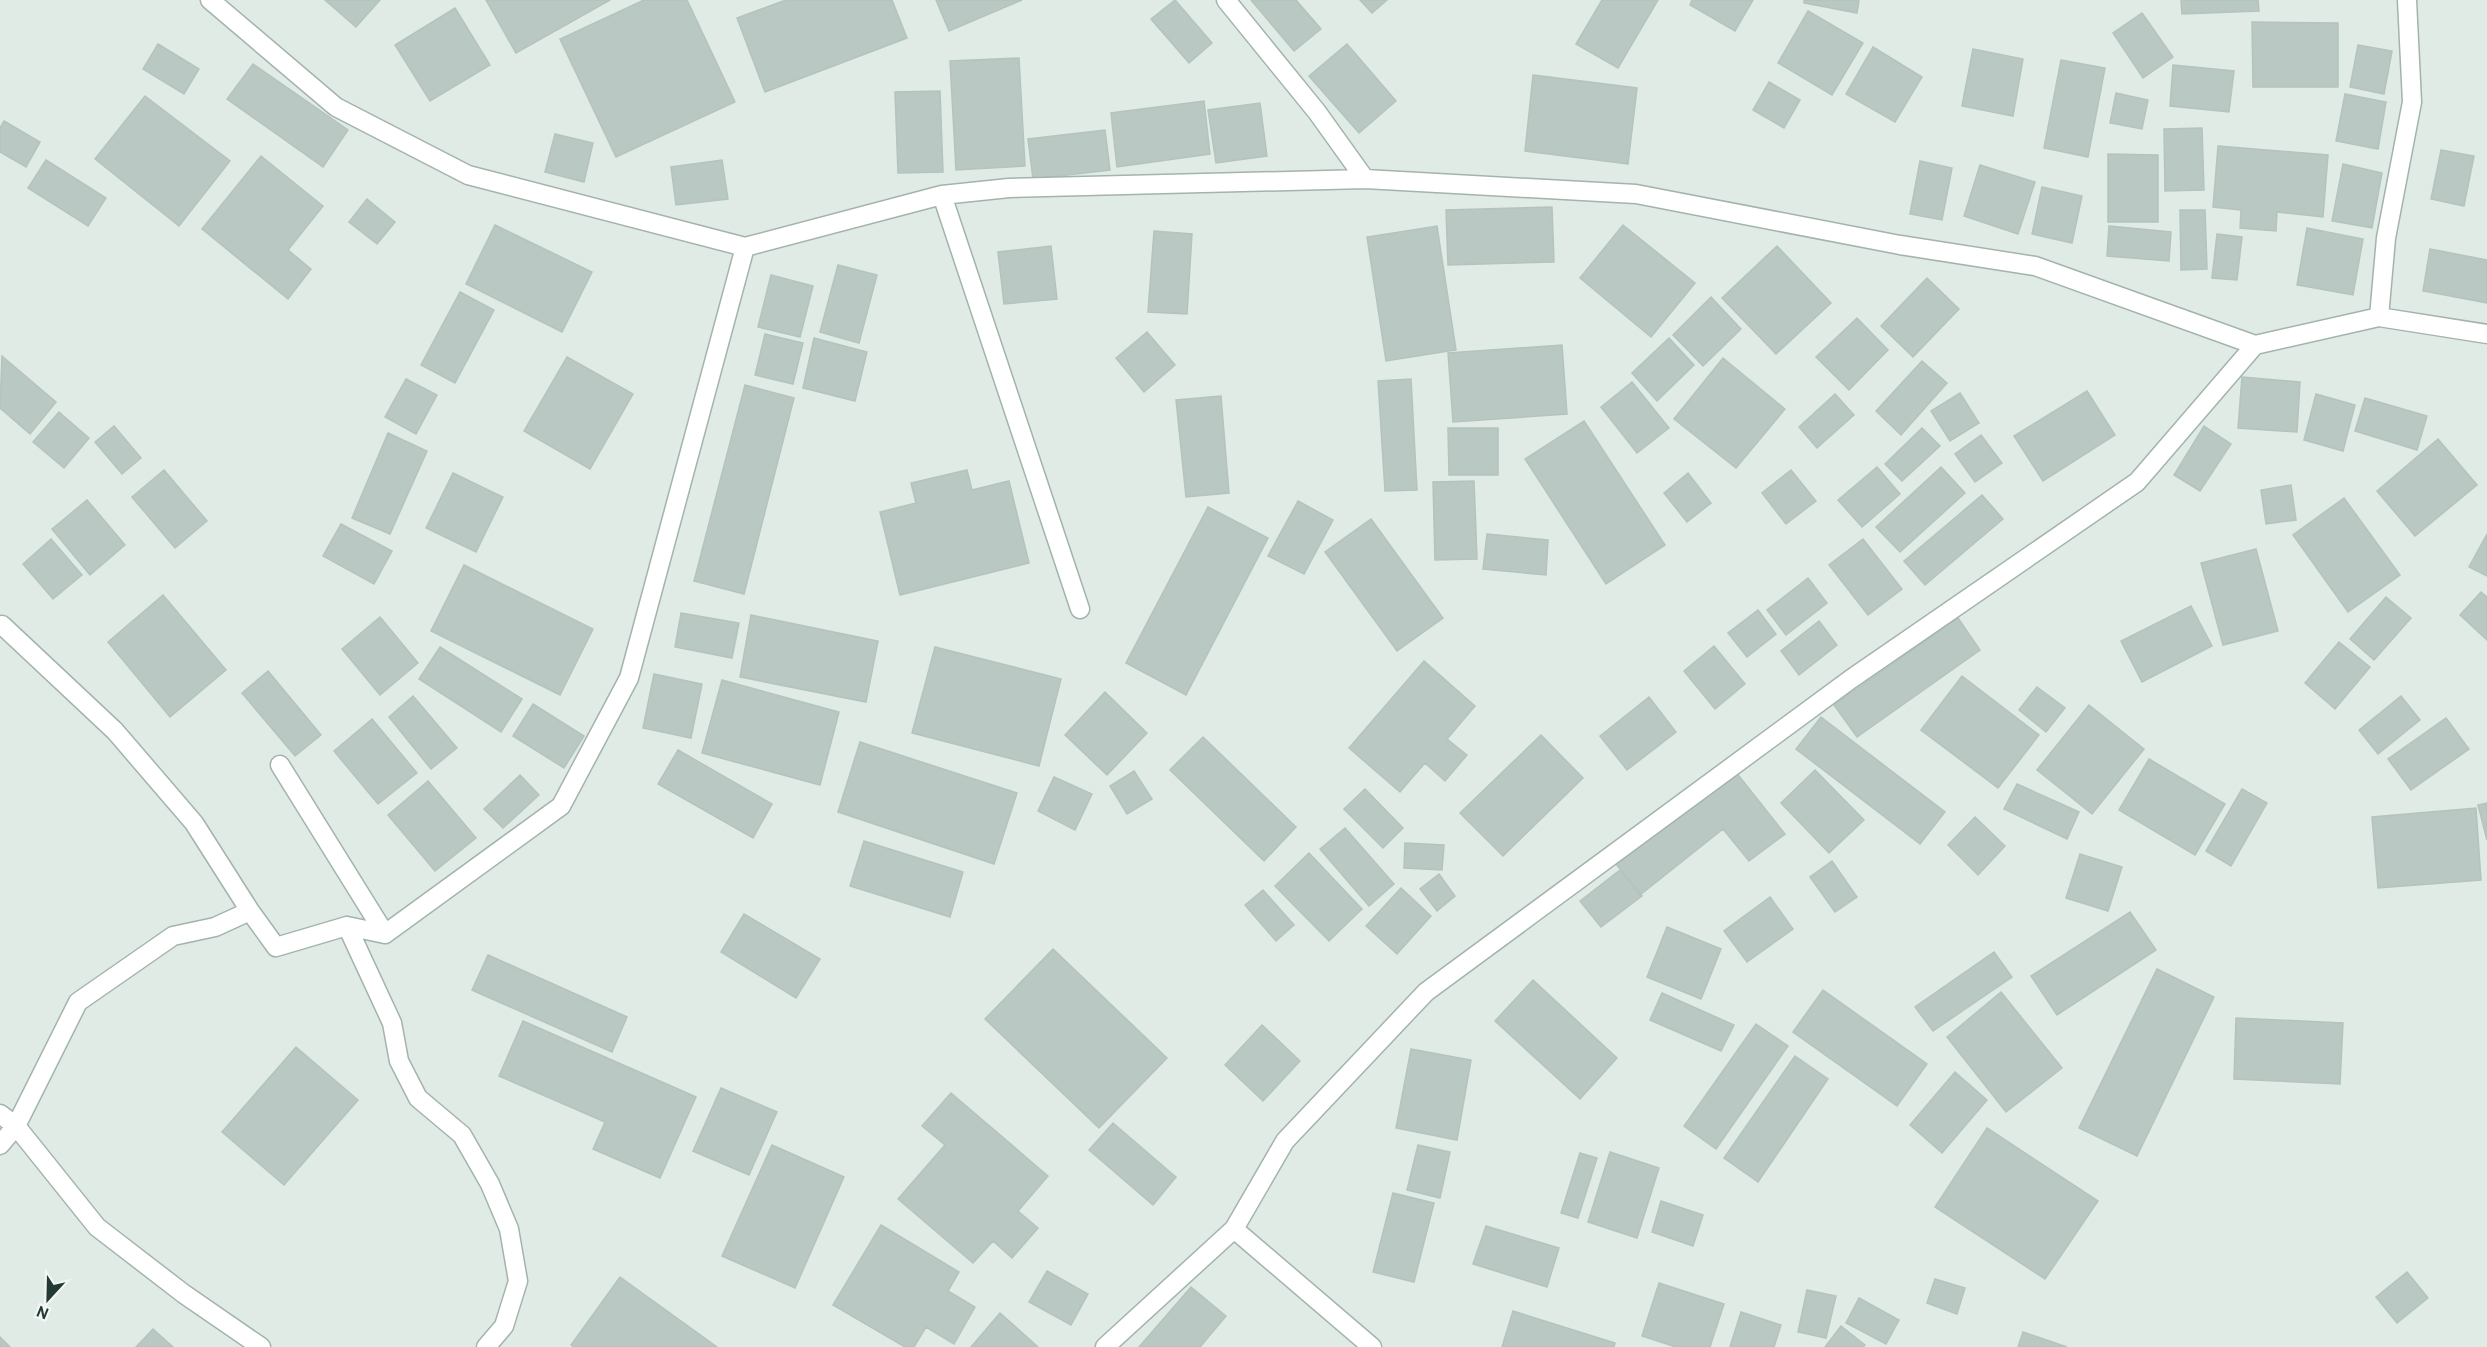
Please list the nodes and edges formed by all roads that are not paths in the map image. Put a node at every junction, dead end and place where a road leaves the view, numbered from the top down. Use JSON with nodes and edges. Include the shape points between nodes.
{"nodes":[{"id":1,"x":210,"y":0,"type":"edge"},
{"id":2,"x":1226,"y":0,"type":"edge"},
{"id":3,"x":2407,"y":0,"type":"edge"},
{"id":4,"x":1365,"y":180,"type":"junction"},
{"id":5,"x":942,"y":195,"type":"junction"},
{"id":6,"x":745,"y":247,"type":"junction"},
{"id":7,"x":2379,"y":317,"type":"junction"},
{"id":8,"x":2487,"y":334,"type":"edge"},
{"id":9,"x":2255,"y":345,"type":"junction"},
{"id":10,"x":1080,"y":609,"type":"dead end"},
{"id":11,"x":2,"y":625,"type":"dead end"},
{"id":12,"x":280,"y":765,"type":"dead end"},
{"id":13,"x":249,"y":911,"type":"junction"},
{"id":14,"x":347,"y":926,"type":"junction"},
{"id":15,"x":385,"y":934,"type":"junction"},
{"id":16,"x":0,"y":1114,"type":"edge"},
{"id":17,"x":16,"y":1126,"type":"junction"},
{"id":18,"x":0,"y":1145,"type":"edge"},
{"id":19,"x":1234,"y":1229,"type":"junction"},
{"id":20,"x":261,"y":1347,"type":"edge"},
{"id":21,"x":486,"y":1347,"type":"edge"},
{"id":22,"x":1105,"y":1347,"type":"edge"},
{"id":23,"x":1372,"y":1347,"type":"edge"}],
"edges":[{"from":1,"to":6,"type":"street","via":[[336,107],[468,175]]},
{"from":2,"to":4,"type":"street","via":[[1317,112]]},
{"from":3,"to":7,"type":"street","via":[[2412,102],[2386,238]]},
{"from":4,"to":5,"type":"street","via":[[1009,188]]},
{"from":4,"to":9,"type":"street","via":[[1636,194],[1900,245],[2035,266]]},
{"from":5,"to":6,"type":"street"},
{"from":5,"to":10,"type":"street"},
{"from":6,"to":15,"type":"street","via":[[629,678],[561,806]]},
{"from":7,"to":8,"type":"street"},
{"from":7,"to":9,"type":"street"},
{"from":9,"to":19,"type":"street","via":[[2136,482],[1851,679],[1426,993],[1285,1141]]},
{"from":11,"to":13,"type":"street","via":[[115,731],[187,814]]},
{"from":12,"to":15,"type":"street"},
{"from":13,"to":14,"type":"street","via":[[276,947]]},
{"from":13,"to":17,"type":"street","via":[[215,927],[173,936],[78,1002]]},
{"from":14,"to":15,"type":"street"},
{"from":14,"to":21,"type":"street","via":[[392,1023],[399,1061],[418,1098],[462,1135],[509,1228],[518,1281],[504,1326]]},
{"from":16,"to":17,"type":"street"},
{"from":17,"to":18,"type":"street"},
{"from":17,"to":20,"type":"street","via":[[97,1227]]},
{"from":19,"to":22,"type":"street"},
{"from":19,"to":23,"type":"street"}]}
